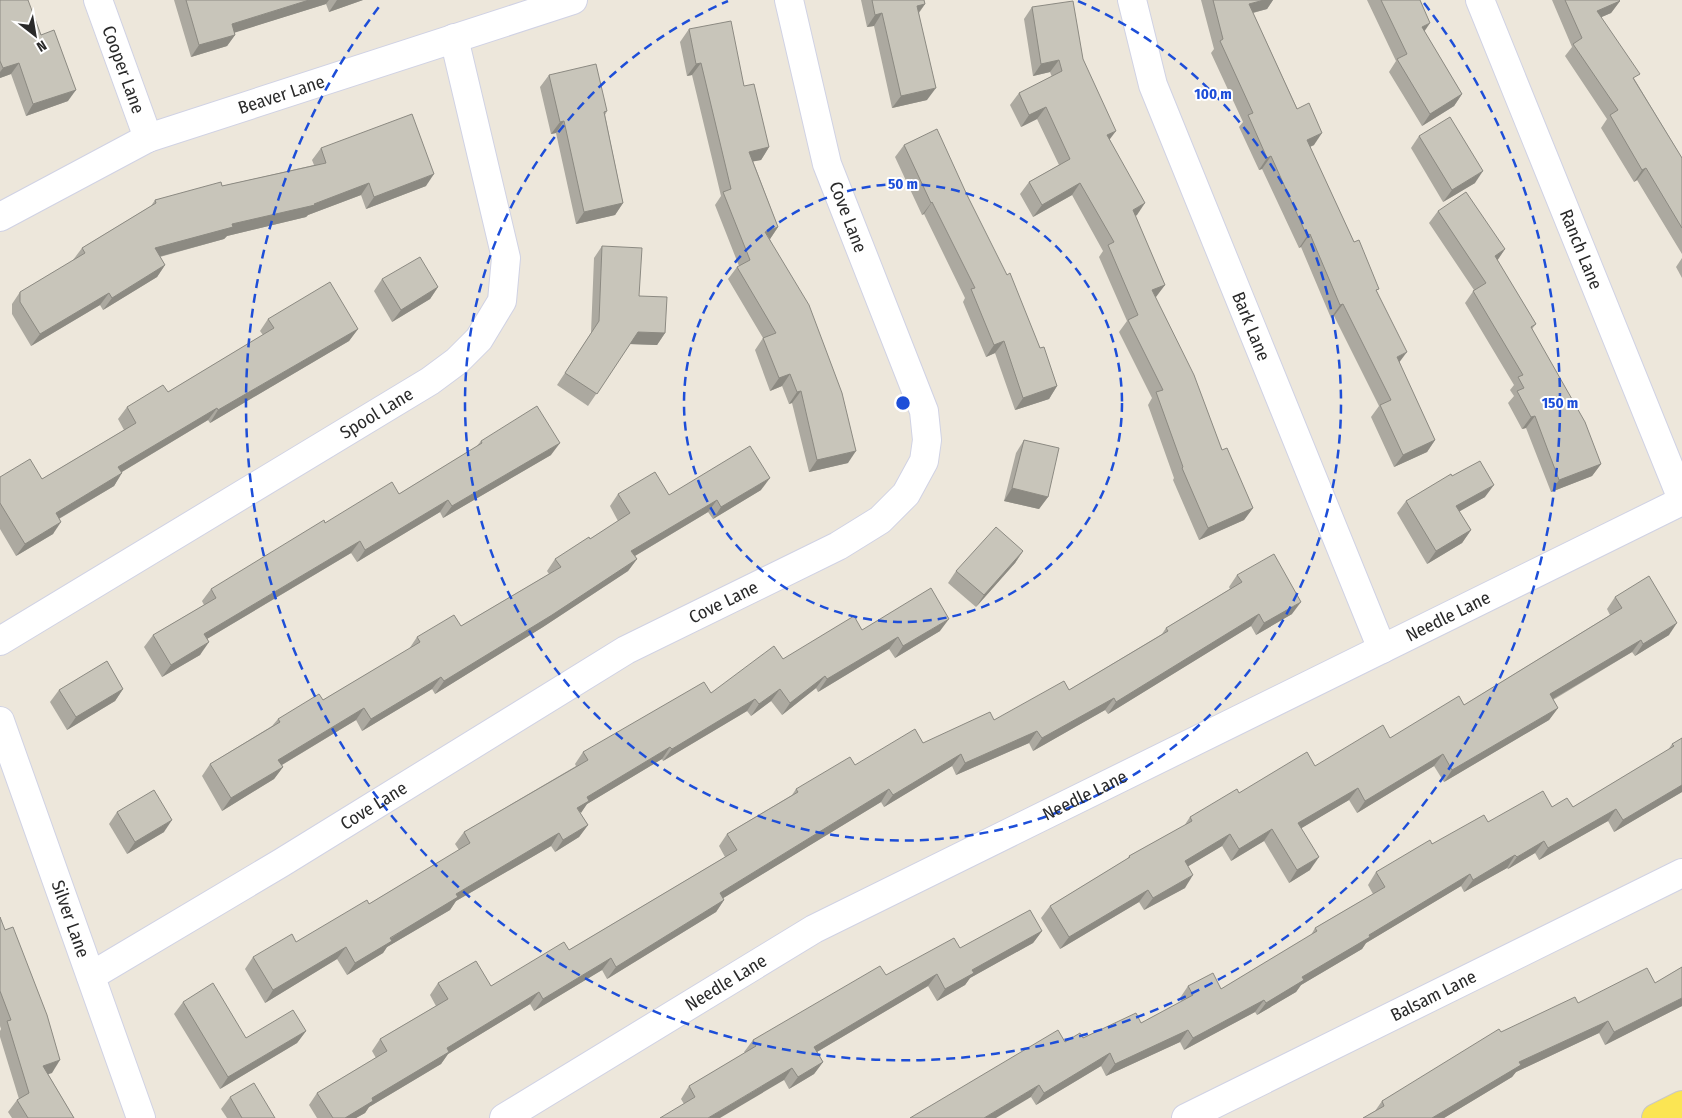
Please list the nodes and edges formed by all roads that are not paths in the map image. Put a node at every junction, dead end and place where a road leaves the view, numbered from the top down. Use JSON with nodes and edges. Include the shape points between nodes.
{"nodes":[{"id":1,"x":98,"y":0,"type":"edge"},
{"id":2,"x":573,"y":0,"type":"edge"},
{"id":3,"x":789,"y":0,"type":"edge"},
{"id":4,"x":1132,"y":0,"type":"edge"},
{"id":5,"x":1480,"y":0,"type":"edge"},
{"id":6,"x":454,"y":38,"type":"junction"},
{"id":7,"x":148,"y":138,"type":"junction"},
{"id":8,"x":0,"y":217,"type":"edge"},
{"id":9,"x":1682,"y":500,"type":"edge"},
{"id":10,"x":0,"y":641,"type":"edge"},
{"id":11,"x":1382,"y":649,"type":"junction"},
{"id":12,"x":0,"y":721,"type":"edge"},
{"id":13,"x":1682,"y":873,"type":"edge"},
{"id":14,"x":91,"y":976,"type":"junction"},
{"id":15,"x":1682,"y":1105,"type":"edge"},
{"id":16,"x":141,"y":1118,"type":"edge"},
{"id":17,"x":504,"y":1118,"type":"edge"},
{"id":18,"x":1186,"y":1118,"type":"edge"},
{"id":19,"x":1656,"y":1118,"type":"edge"}],
"edges":[{"from":1,"to":7,"type":"street","name":"Cooper Lane"},
{"from":2,"to":6,"type":"street","name":"Beaver Lane"},
{"from":3,"to":14,"type":"street","name":"Cove Lane","via":[[827,164],[924,411],[927,440],[924,460],[906,494],[880,520],[838,546],[626,650]]},
{"from":4,"to":11,"type":"street","name":"Bark Lane","via":[[1153,85]]},
{"from":5,"to":9,"type":"street","name":"Ranch Lane"},
{"from":6,"to":7,"type":"street","name":"Beaver Lane"},
{"from":6,"to":10,"type":"street","name":"Spool Lane","via":[[506,258],[502,301],[479,339],[457,362],[430,381]]},
{"from":7,"to":8,"type":"street","name":"Beaver Lane"},
{"from":9,"to":11,"type":"street","name":"Needle Lane"},
{"from":11,"to":17,"type":"street","name":"Needle Lane","via":[[814,929]]},
{"from":12,"to":14,"type":"street","name":"Silver Lane"},
{"from":13,"to":18,"type":"street","name":"Balsam Lane"},
{"from":14,"to":16,"type":"street","name":"Silver Lane"},
{"from":15,"to":19,"type":"main road"}]}
